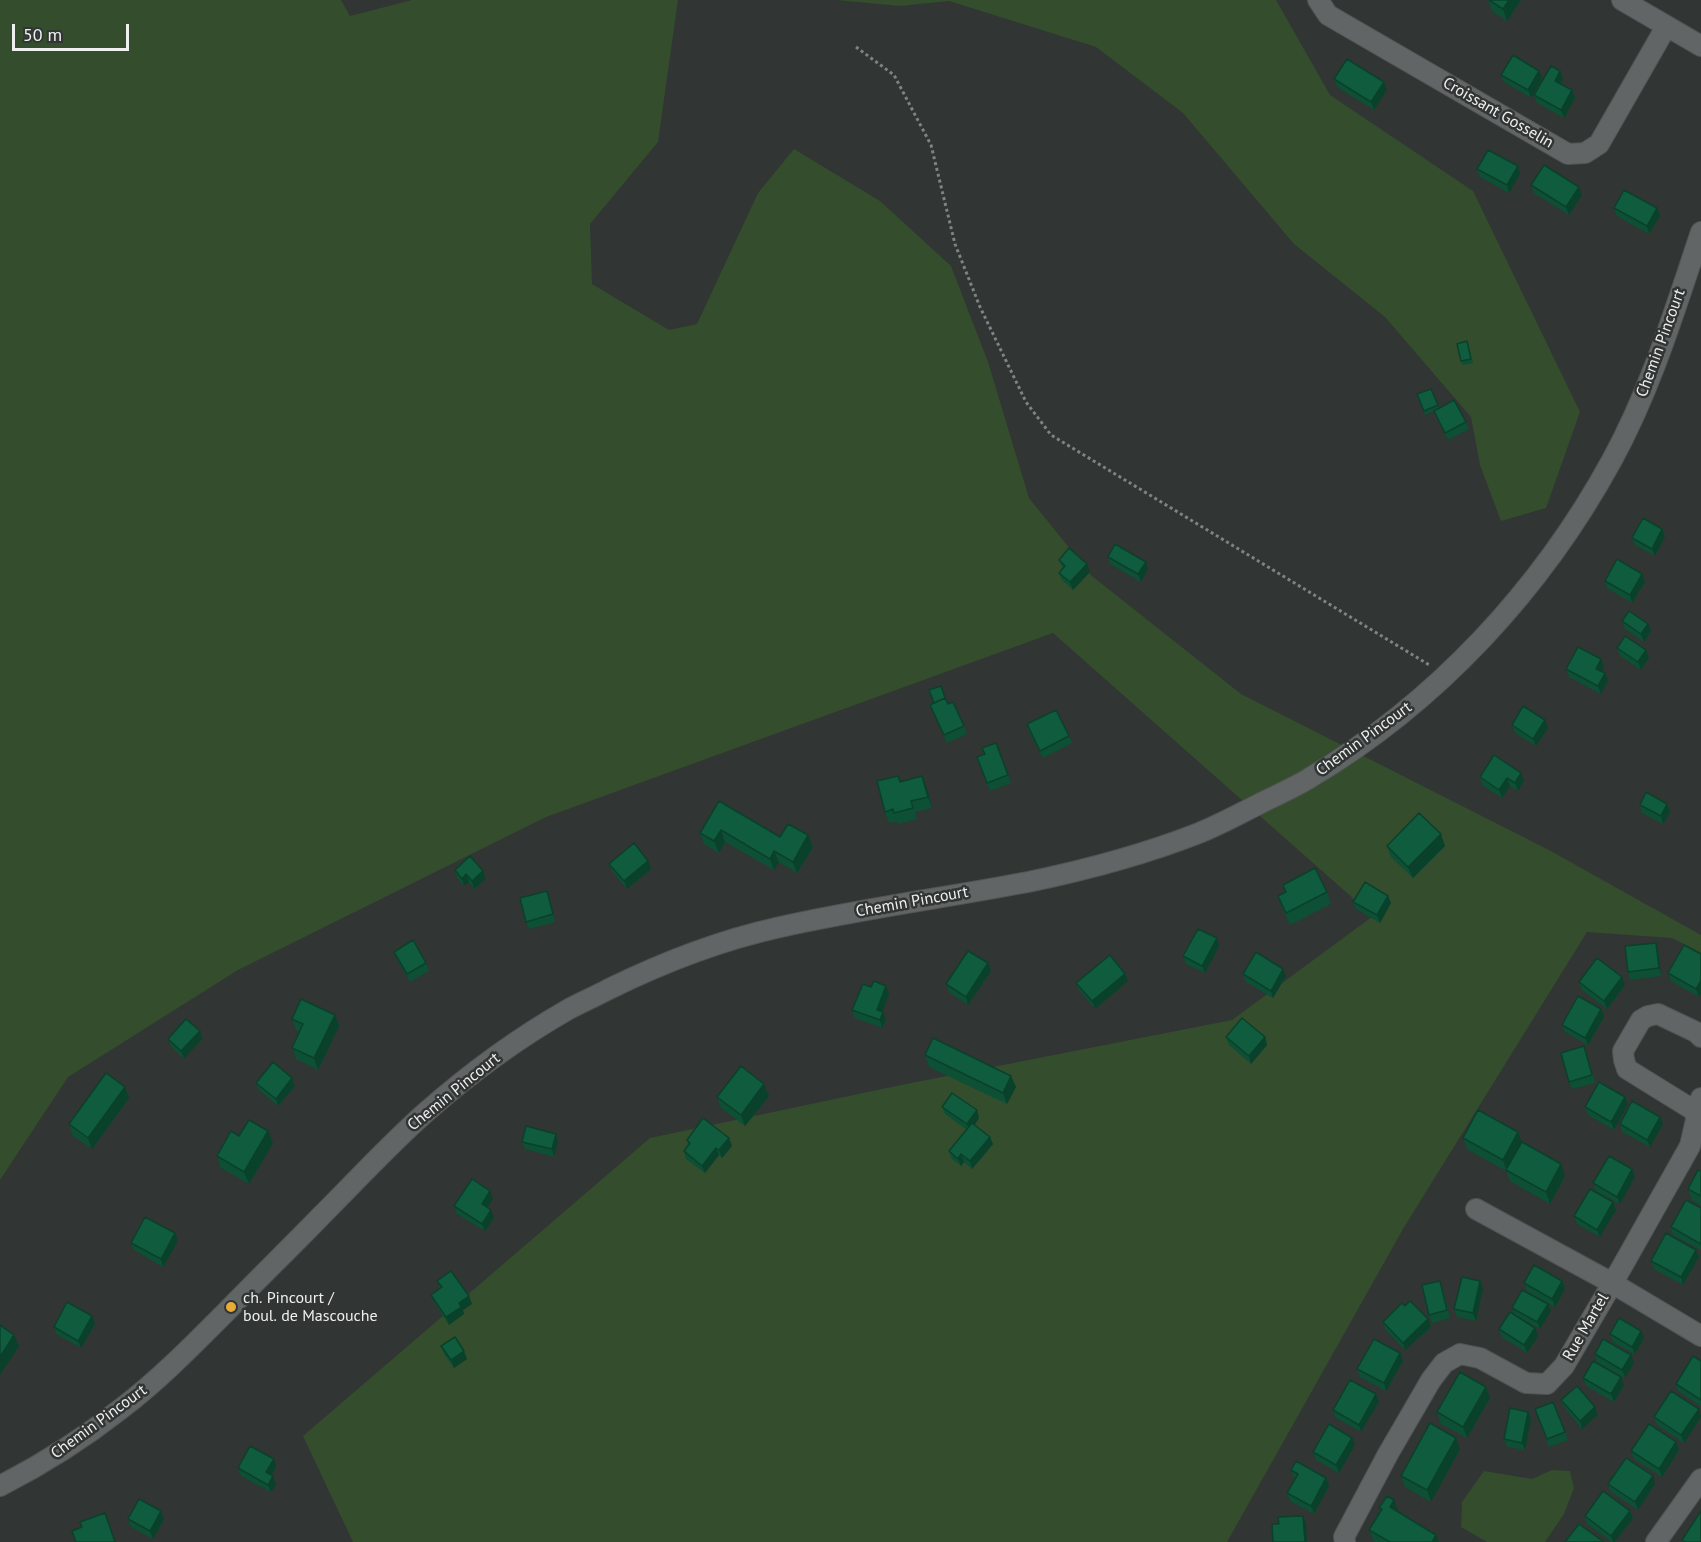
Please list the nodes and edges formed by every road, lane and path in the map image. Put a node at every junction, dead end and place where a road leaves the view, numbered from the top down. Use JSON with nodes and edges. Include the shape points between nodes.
{"nodes":[{"id":1,"x":1318,"y":0,"type":"edge"},
{"id":2,"x":1622,"y":0,"type":"edge"},
{"id":3,"x":1666,"y":27,"type":"junction"},
{"id":4,"x":856,"y":46,"type":"dead end"},
{"id":5,"x":1701,"y":46,"type":"edge"},
{"id":6,"x":1701,"y":232,"type":"edge"},
{"id":7,"x":1446,"y":675,"type":"junction"},
{"id":8,"x":1701,"y":1037,"type":"edge"},
{"id":9,"x":1700,"y":1105,"type":"edge"},
{"id":10,"x":1476,"y":1209,"type":"dead end"},
{"id":11,"x":1612,"y":1283,"type":"junction"},
{"id":12,"x":1701,"y":1336,"type":"edge"},
{"id":13,"x":1701,"y":1479,"type":"edge"},
{"id":14,"x":0,"y":1486,"type":"edge"},
{"id":15,"x":1345,"y":1542,"type":"edge"},
{"id":16,"x":1656,"y":1542,"type":"edge"}],
"edges":[{"from":1,"to":3,"type":"street","name":"Croissant Gosselin","via":[[1328,15],[1568,154],[1586,153],[1599,144]]},
{"from":2,"to":3,"type":"street"},
{"from":3,"to":5,"type":"street"},
{"from":4,"to":7,"type":"path","via":[[894,75],[931,144],[955,244],[980,307],[1026,402],[1051,435]]},
{"from":6,"to":7,"type":"street","name":"Chemin Pincourt","via":[[1658,355],[1614,458],[1535,579]]},
{"from":7,"to":14,"type":"street","name":"Chemin Pincourt","via":[[1350,752],[1306,780],[1205,831],[1110,863],[1035,880],[770,929],[694,952],[572,1007],[519,1040],[424,1114],[210,1329],[137,1396],[75,1443]]},
{"from":8,"to":9,"type":"street","name":"Rue Martel","via":[[1658,1014],[1641,1020],[1623,1051],[1627,1070]]},
{"from":9,"to":11,"type":"street","name":"Rue Martel","via":[[1690,1146]]},
{"from":10,"to":11,"type":"street"},
{"from":11,"to":12,"type":"street"},
{"from":11,"to":15,"type":"street","name":"Rue Martel","via":[[1564,1366],[1547,1384],[1526,1383],[1480,1358],[1460,1354],[1444,1363],[1388,1454],[1344,1537]]},
{"from":13,"to":16,"type":"street"}]}
